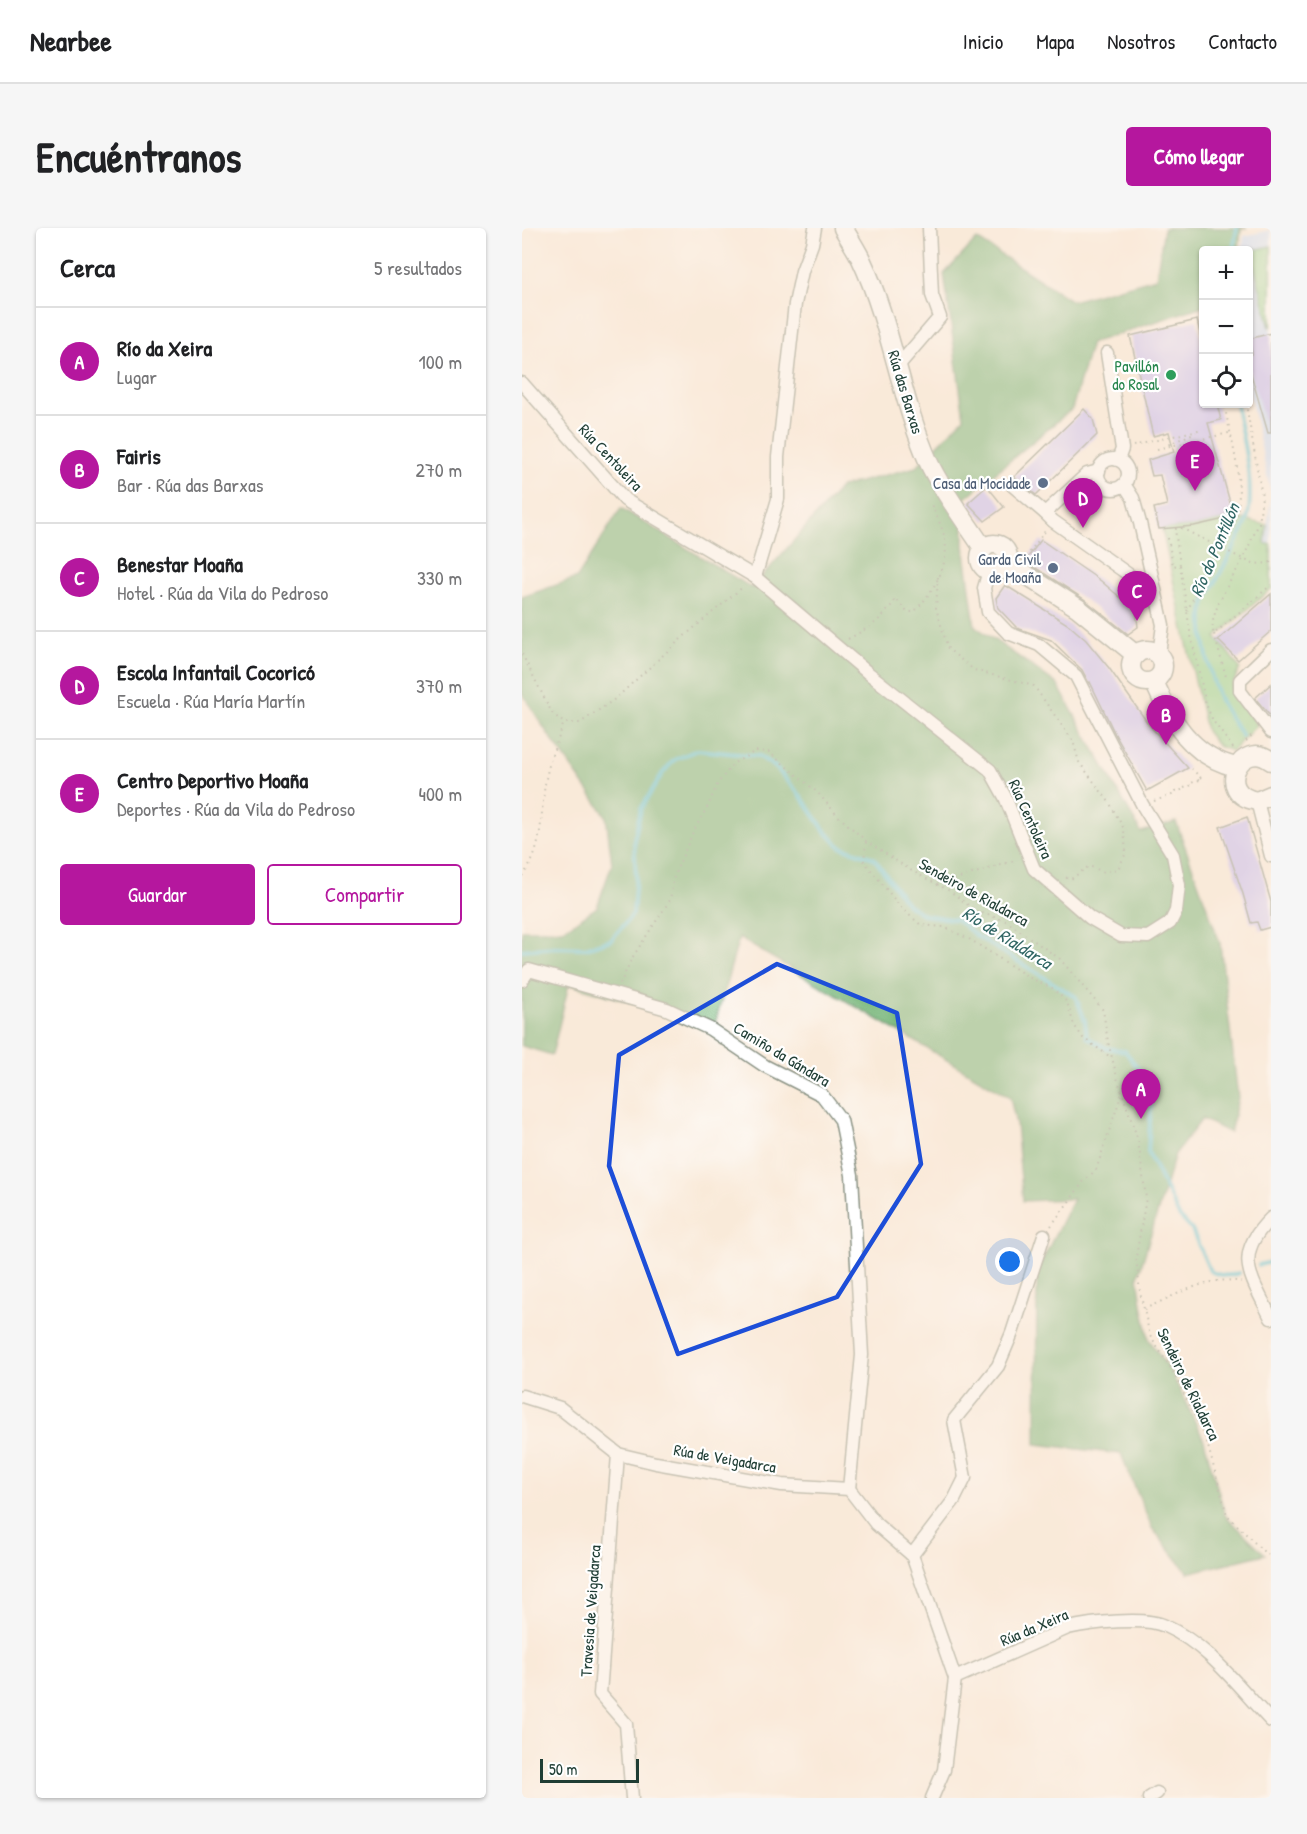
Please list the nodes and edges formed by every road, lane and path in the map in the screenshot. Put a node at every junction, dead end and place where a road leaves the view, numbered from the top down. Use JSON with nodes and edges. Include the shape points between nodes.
{"nodes":[{"id":1,"x":815,"y":228,"type":"edge"},
{"id":2,"x":843,"y":228,"type":"edge"},
{"id":3,"x":929,"y":228,"type":"edge"},
{"id":4,"x":1107,"y":353,"type":"dead end"},
{"id":5,"x":897,"y":367,"type":"junction"},
{"id":6,"x":522,"y":383,"type":"edge"},
{"id":7,"x":1225,"y":408,"type":"edge"},
{"id":8,"x":1247,"y":408,"type":"edge"},
{"id":9,"x":1229,"y":433,"type":"junction"},
{"id":10,"x":1120,"y":454,"type":"junction"},
{"id":11,"x":1099,"y":471,"type":"junction"},
{"id":12,"x":1124,"y":484,"type":"junction"},
{"id":13,"x":1012,"y":485,"type":"dead end"},
{"id":14,"x":945,"y":492,"type":"junction"},
{"id":15,"x":1049,"y":517,"type":"junction"},
{"id":16,"x":1168,"y":538,"type":"dead end"},
{"id":17,"x":984,"y":548,"type":"junction"},
{"id":18,"x":1222,"y":548,"type":"junction"},
{"id":19,"x":1242,"y":559,"type":"junction"},
{"id":20,"x":1271,"y":562,"type":"edge"},
{"id":21,"x":1180,"y":565,"type":"junction"},
{"id":22,"x":1012,"y":566,"type":"junction"},
{"id":23,"x":989,"y":572,"type":"junction"},
{"id":24,"x":755,"y":577,"type":"junction"},
{"id":25,"x":938,"y":577,"type":"junction"},
{"id":26,"x":1142,"y":584,"type":"dead end"},
{"id":27,"x":1271,"y":585,"type":"edge"},
{"id":28,"x":1187,"y":611,"type":"junction"},
{"id":29,"x":1215,"y":634,"type":"junction"},
{"id":30,"x":831,"y":642,"type":"junction"},
{"id":31,"x":1271,"y":650,"type":"edge"},
{"id":32,"x":522,"y":654,"type":"edge"},
{"id":33,"x":1159,"y":654,"type":"junction"},
{"id":34,"x":1136,"y":655,"type":"junction"},
{"id":35,"x":1227,"y":680,"type":"dead end"},
{"id":36,"x":1154,"y":681,"type":"junction"},
{"id":37,"x":564,"y":723,"type":"junction"},
{"id":38,"x":1257,"y":730,"type":"dead end"},
{"id":39,"x":1271,"y":732,"type":"edge"},
{"id":40,"x":1244,"y":743,"type":"dead end"},
{"id":41,"x":1270,"y":758,"type":"edge"},
{"id":42,"x":1237,"y":759,"type":"junction"},
{"id":43,"x":1192,"y":769,"type":"dead end"},
{"id":44,"x":1264,"y":798,"type":"edge"},
{"id":45,"x":1143,"y":806,"type":"junction"},
{"id":46,"x":866,"y":841,"type":"junction"},
{"id":47,"x":1029,"y":856,"type":"junction"},
{"id":48,"x":1271,"y":856,"type":"edge"},
{"id":49,"x":522,"y":876,"type":"edge"},
{"id":50,"x":1062,"y":876,"type":"dead end"},
{"id":51,"x":937,"y":885,"type":"junction"},
{"id":52,"x":522,"y":980,"type":"edge"},
{"id":53,"x":615,"y":994,"type":"junction"},
{"id":54,"x":1112,"y":1058,"type":"junction"},
{"id":55,"x":1122,"y":1093,"type":"junction"},
{"id":56,"x":1271,"y":1218,"type":"edge"},
{"id":57,"x":1044,"y":1235,"type":"joint"},
{"id":58,"x":1256,"y":1286,"type":"junction"},
{"id":59,"x":1144,"y":1309,"type":"junction"},
{"id":60,"x":1271,"y":1318,"type":"edge"},
{"id":61,"x":522,"y":1396,"type":"edge"},
{"id":62,"x":618,"y":1454,"type":"junction"},
{"id":63,"x":849,"y":1489,"type":"junction"},
{"id":64,"x":912,"y":1555,"type":"junction"},
{"id":65,"x":1271,"y":1556,"type":"edge"},
{"id":66,"x":955,"y":1678,"type":"junction"},
{"id":67,"x":1271,"y":1721,"type":"edge"},
{"id":68,"x":632,"y":1798,"type":"edge"},
{"id":69,"x":932,"y":1798,"type":"edge"}],
"edges":[{"from":1,"to":24,"type":"street","via":[[795,304],[778,457],[778,499]]},
{"from":2,"to":5,"type":"street","name":"Rúa das Barxas","via":[[861,258],[879,304]]},
{"from":3,"to":5,"type":"street","via":[[932,295],[940,317]]},
{"from":4,"to":10,"type":"street"},
{"from":5,"to":14,"type":"street","name":"Rúa das Barxas","via":[[930,463]]},
{"from":6,"to":24,"type":"street","name":"Rúa Centoleira","via":[[625,500]]},
{"from":7,"to":9,"type":"path"},
{"from":8,"to":19,"type":"path","via":[[1262,496],[1259,523]]},
{"from":9,"to":10,"type":"path","via":[[1157,449],[1202,429]]},
{"from":9,"to":18,"type":"path","via":[[1239,493],[1235,522]]},
{"from":10,"to":11,"type":"street"},
{"from":10,"to":12,"type":"street","via":[[1128,475]]},
{"from":11,"to":12,"type":"street","via":[[1100,481],[1107,488],[1116,489]]},
{"from":11,"to":15,"type":"street","via":[[1088,474]]},
{"from":12,"to":33,"type":"street","via":[[1133,498],[1140,523],[1163,625]]},
{"from":13,"to":15,"type":"street"},
{"from":14,"to":17,"type":"street","name":"Rúa das Barxas"},
{"from":14,"to":25,"type":"path","via":[[932,506],[944,534],[946,562]]},
{"from":15,"to":22,"type":"path"},
{"from":15,"to":26,"type":"street"},
{"from":16,"to":21,"type":"path","via":[[1173,566]]},
{"from":17,"to":22,"type":"street","via":[[990,543],[1005,548]]},
{"from":17,"to":23,"type":"street","name":"Rúa das Barxas","via":[[980,556],[982,566]]},
{"from":18,"to":19,"type":"path"},
{"from":18,"to":21,"type":"path","via":[[1181,528],[1175,529]]},
{"from":18,"to":28,"type":"path"},
{"from":19,"to":20,"type":"path","via":[[1262,565]]},
{"from":19,"to":29,"type":"path","via":[[1214,615]]},
{"from":21,"to":28,"type":"path"},
{"from":22,"to":23,"type":"street"},
{"from":22,"to":34,"type":"street","via":[[1078,608]]},
{"from":23,"to":45,"type":"street","name":"Rúa Centoleira","via":[[984,588],[988,612],[1008,633],[1040,645],[1076,676]]},
{"from":24,"to":30,"type":"street","name":"Rúa Centoleira"},
{"from":24,"to":37,"type":"path","via":[[615,699],[580,723]]},
{"from":25,"to":30,"type":"path","via":[[914,612],[908,612],[896,599],[873,626],[846,640]]},
{"from":25,"to":50,"type":"path","via":[[936,608],[948,649],[974,670],[1034,686],[1073,741],[1079,762],[1124,829],[1126,853],[1118,869],[1104,872],[1089,866],[1071,879]]},
{"from":27,"to":29,"type":"path"},
{"from":28,"to":42,"type":"path","via":[[1206,704]]},
{"from":29,"to":35,"type":"path"},
{"from":30,"to":47,"type":"street","name":"Rúa Centoleira","via":[[990,770]]},
{"from":31,"to":39,"type":"street","via":[[1240,680],[1240,691]]},
{"from":32,"to":37,"type":"path","via":[[552,713]]},
{"from":33,"to":34,"type":"street","via":[[1144,650]]},
{"from":33,"to":36,"type":"street","via":[[1164,669]]},
{"from":34,"to":36,"type":"street","via":[[1131,663],[1133,673],[1140,680]]},
{"from":36,"to":42,"type":"street","via":[[1184,736],[1221,764]]},
{"from":37,"to":49,"type":"path","via":[[547,772],[539,838],[529,868]]},
{"from":38,"to":40,"type":"path"},
{"from":41,"to":42,"type":"street"},
{"from":42,"to":44,"type":"street","via":[[1237,790],[1249,800]]},
{"from":43,"to":45,"type":"path","via":[[1202,779]]},
{"from":44,"to":48,"type":"street"},
{"from":45,"to":47,"type":"street","name":"Rúa Centoleira","via":[[1173,855],[1179,885],[1176,911],[1170,923],[1148,937],[1121,936],[1090,918],[1034,869]]},
{"from":46,"to":51,"type":"path","name":"Sendeiro de Rialdarca"},
{"from":46,"to":53,"type":"path","name":"Sendeiro de Rialdarca","via":[[769,752],[756,751],[734,763],[718,783],[693,832],[674,876],[670,900],[632,958]]},
{"from":46,"to":54,"type":"path","via":[[864,861],[902,909],[921,925],[944,927],[1052,988],[1067,1002],[1083,1038]]},
{"from":47,"to":51,"type":"path"},
{"from":51,"to":54,"type":"path","name":"Sendeiro de Rialdarca","via":[[976,911],[1006,921],[1060,958],[1103,1010]]},
{"from":52,"to":53,"type":"street","name":"Camiño da Gándara","via":[[529,970]]},
{"from":53,"to":63,"type":"street","name":"Camiño da Gándara","via":[[667,1009],[710,1029],[765,1066],[822,1095],[842,1120],[852,1176],[862,1355]]},
{"from":54,"to":55,"type":"path","name":"Sendeiro de Rialdarca"},
{"from":55,"to":57,"type":"path","via":[[1096,1170]]},
{"from":55,"to":59,"type":"path","name":"Sendeiro de Rialdarca","via":[[1138,1140],[1146,1198],[1136,1257]]},
{"from":56,"to":58,"type":"street","via":[[1251,1241],[1247,1255]]},
{"from":57,"to":64,"type":"street","via":[[998,1366],[954,1420],[965,1478],[954,1500]]},
{"from":58,"to":59,"type":"path","name":"Sendeiro de Rialdarca","via":[[1233,1280],[1212,1282]]},
{"from":58,"to":60,"type":"street"},
{"from":59,"to":65,"type":"path","name":"Sendeiro de Rialdarca","via":[[1150,1336],[1206,1438],[1227,1515]]},
{"from":61,"to":62,"type":"street","name":"Rúa de Veigadarca","via":[[560,1408]]},
{"from":62,"to":63,"type":"street","name":"Rúa de Veigadarca","via":[[782,1485]]},
{"from":62,"to":68,"type":"street","name":"Travesia de Veigadarca","via":[[600,1694],[626,1724]]},
{"from":63,"to":64,"type":"street","via":[[876,1524]]},
{"from":64,"to":66,"type":"street"},
{"from":66,"to":67,"type":"street","name":"Rúa da Xeira","via":[[1068,1628],[1145,1622],[1163,1625],[1200,1647],[1231,1674]]},
{"from":66,"to":69,"type":"street","via":[[944,1770]]}]}
